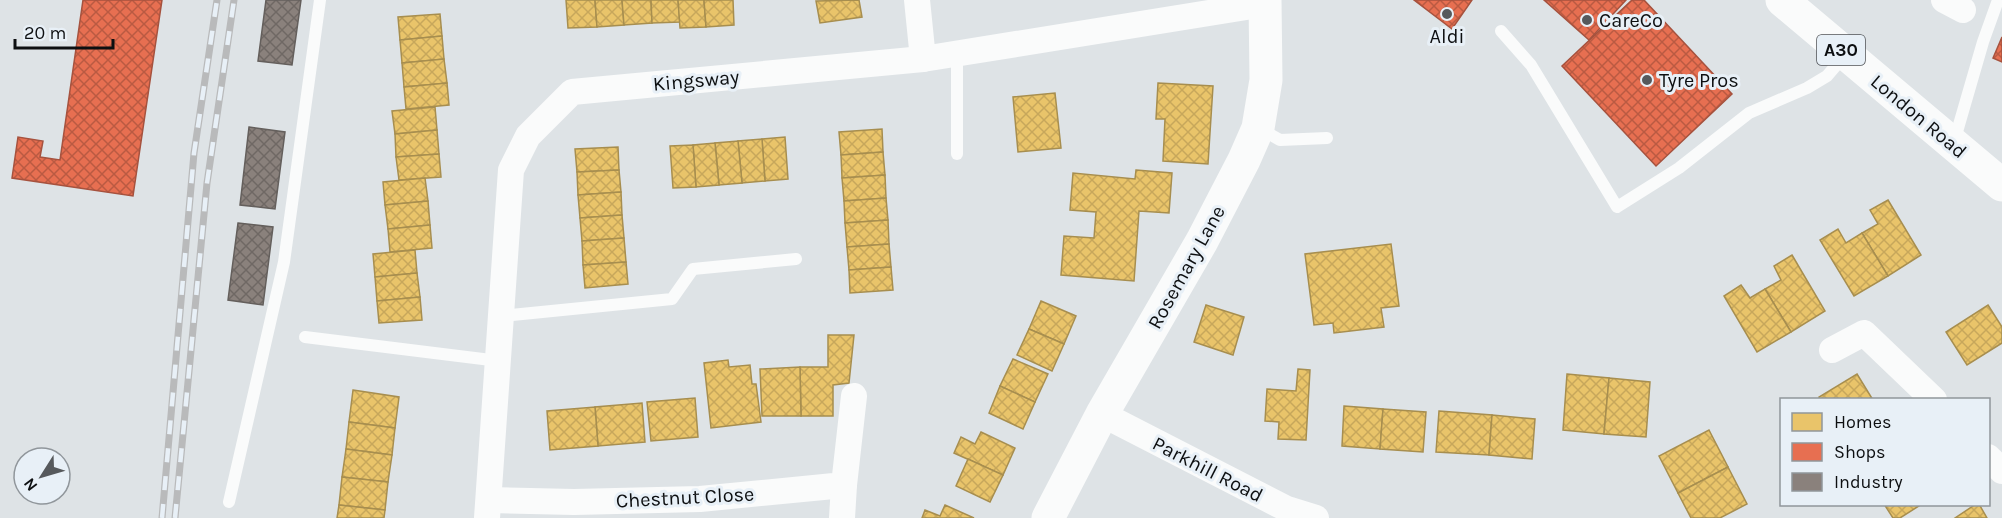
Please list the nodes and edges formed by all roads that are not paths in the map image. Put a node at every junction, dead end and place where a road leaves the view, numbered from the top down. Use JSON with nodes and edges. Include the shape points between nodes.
{"nodes":[{"id":1,"x":320,"y":0,"type":"edge"},
{"id":2,"x":917,"y":0,"type":"edge"},
{"id":3,"x":1782,"y":0,"type":"edge"},
{"id":4,"x":1998,"y":0,"type":"edge"},
{"id":5,"x":1265,"y":2,"type":"edge"},
{"id":6,"x":1501,"y":31,"type":"dead end"},
{"id":7,"x":957,"y":53,"type":"junction"},
{"id":8,"x":1846,"y":54,"type":"junction"},
{"id":9,"x":923,"y":59,"type":"junction"},
{"id":10,"x":1258,"y":128,"type":"junction"},
{"id":11,"x":1327,"y":138,"type":"dead end"},
{"id":12,"x":1954,"y":144,"type":"junction"},
{"id":13,"x":957,"y":154,"type":"dead end"},
{"id":14,"x":2002,"y":185,"type":"edge"},
{"id":15,"x":796,"y":259,"type":"dead end"},
{"id":16,"x":502,"y":316,"type":"junction"},
{"id":17,"x":305,"y":337,"type":"dead end"},
{"id":18,"x":1832,"y":350,"type":"dead end"},
{"id":19,"x":498,"y":362,"type":"junction"},
{"id":20,"x":854,"y":396,"type":"dead end"},
{"id":21,"x":1933,"y":398,"type":"edge"},
{"id":22,"x":1102,"y":414,"type":"junction"},
{"id":23,"x":1990,"y":458,"type":"edge"},
{"id":24,"x":2002,"y":471,"type":"edge"},
{"id":25,"x":844,"y":485,"type":"junction"},
{"id":26,"x":229,"y":502,"type":"dead end"},
{"id":27,"x":489,"y":509,"type":"edge"},
{"id":28,"x":842,"y":518,"type":"edge"},
{"id":29,"x":1048,"y":518,"type":"edge"},
{"id":30,"x":1316,"y":518,"type":"edge"}],
"edges":[{"from":1,"to":26,"type":"lane","via":[[284,262]]},
{"from":2,"to":9,"type":"street"},
{"from":3,"to":8,"type":"street","name":"London Road","number":"A30"},
{"from":4,"to":12,"type":"lane"},
{"from":5,"to":7,"type":"street","name":"Kingsway"},
{"from":5,"to":10,"type":"street","name":"Rosemary Lane","via":[[1266,80]]},
{"from":6,"to":8,"type":"lane","via":[[1531,65],[1617,207],[1679,168],[1749,113],[1827,76]]},
{"from":7,"to":9,"type":"street","name":"Kingsway"},
{"from":7,"to":13,"type":"lane"},
{"from":8,"to":12,"type":"street","name":"London Road","number":"A30"},
{"from":9,"to":16,"type":"street","name":"Kingsway","via":[[572,92],[528,136],[511,170]]},
{"from":10,"to":11,"type":"lane","via":[[1280,140]]},
{"from":10,"to":22,"type":"street","name":"Rosemary Lane","via":[[1202,241]]},
{"from":12,"to":14,"type":"street","name":"London Road","number":"A30"},
{"from":15,"to":16,"type":"lane","via":[[693,269],[672,299]]},
{"from":16,"to":19,"type":"street","name":"Kingsway"},
{"from":17,"to":19,"type":"lane"},
{"from":18,"to":21,"type":"street","via":[[1864,333]]},
{"from":19,"to":27,"type":"street","name":"Kingsway"},
{"from":20,"to":25,"type":"street"},
{"from":22,"to":29,"type":"street","name":"Rosemary Lane"},
{"from":22,"to":30,"type":"street","name":"Parkhill Road","via":[[1287,509]]},
{"from":23,"to":24,"type":"street"},
{"from":25,"to":27,"type":"street","name":"Chestnut Close","via":[[700,499]]},
{"from":25,"to":28,"type":"street"}]}
